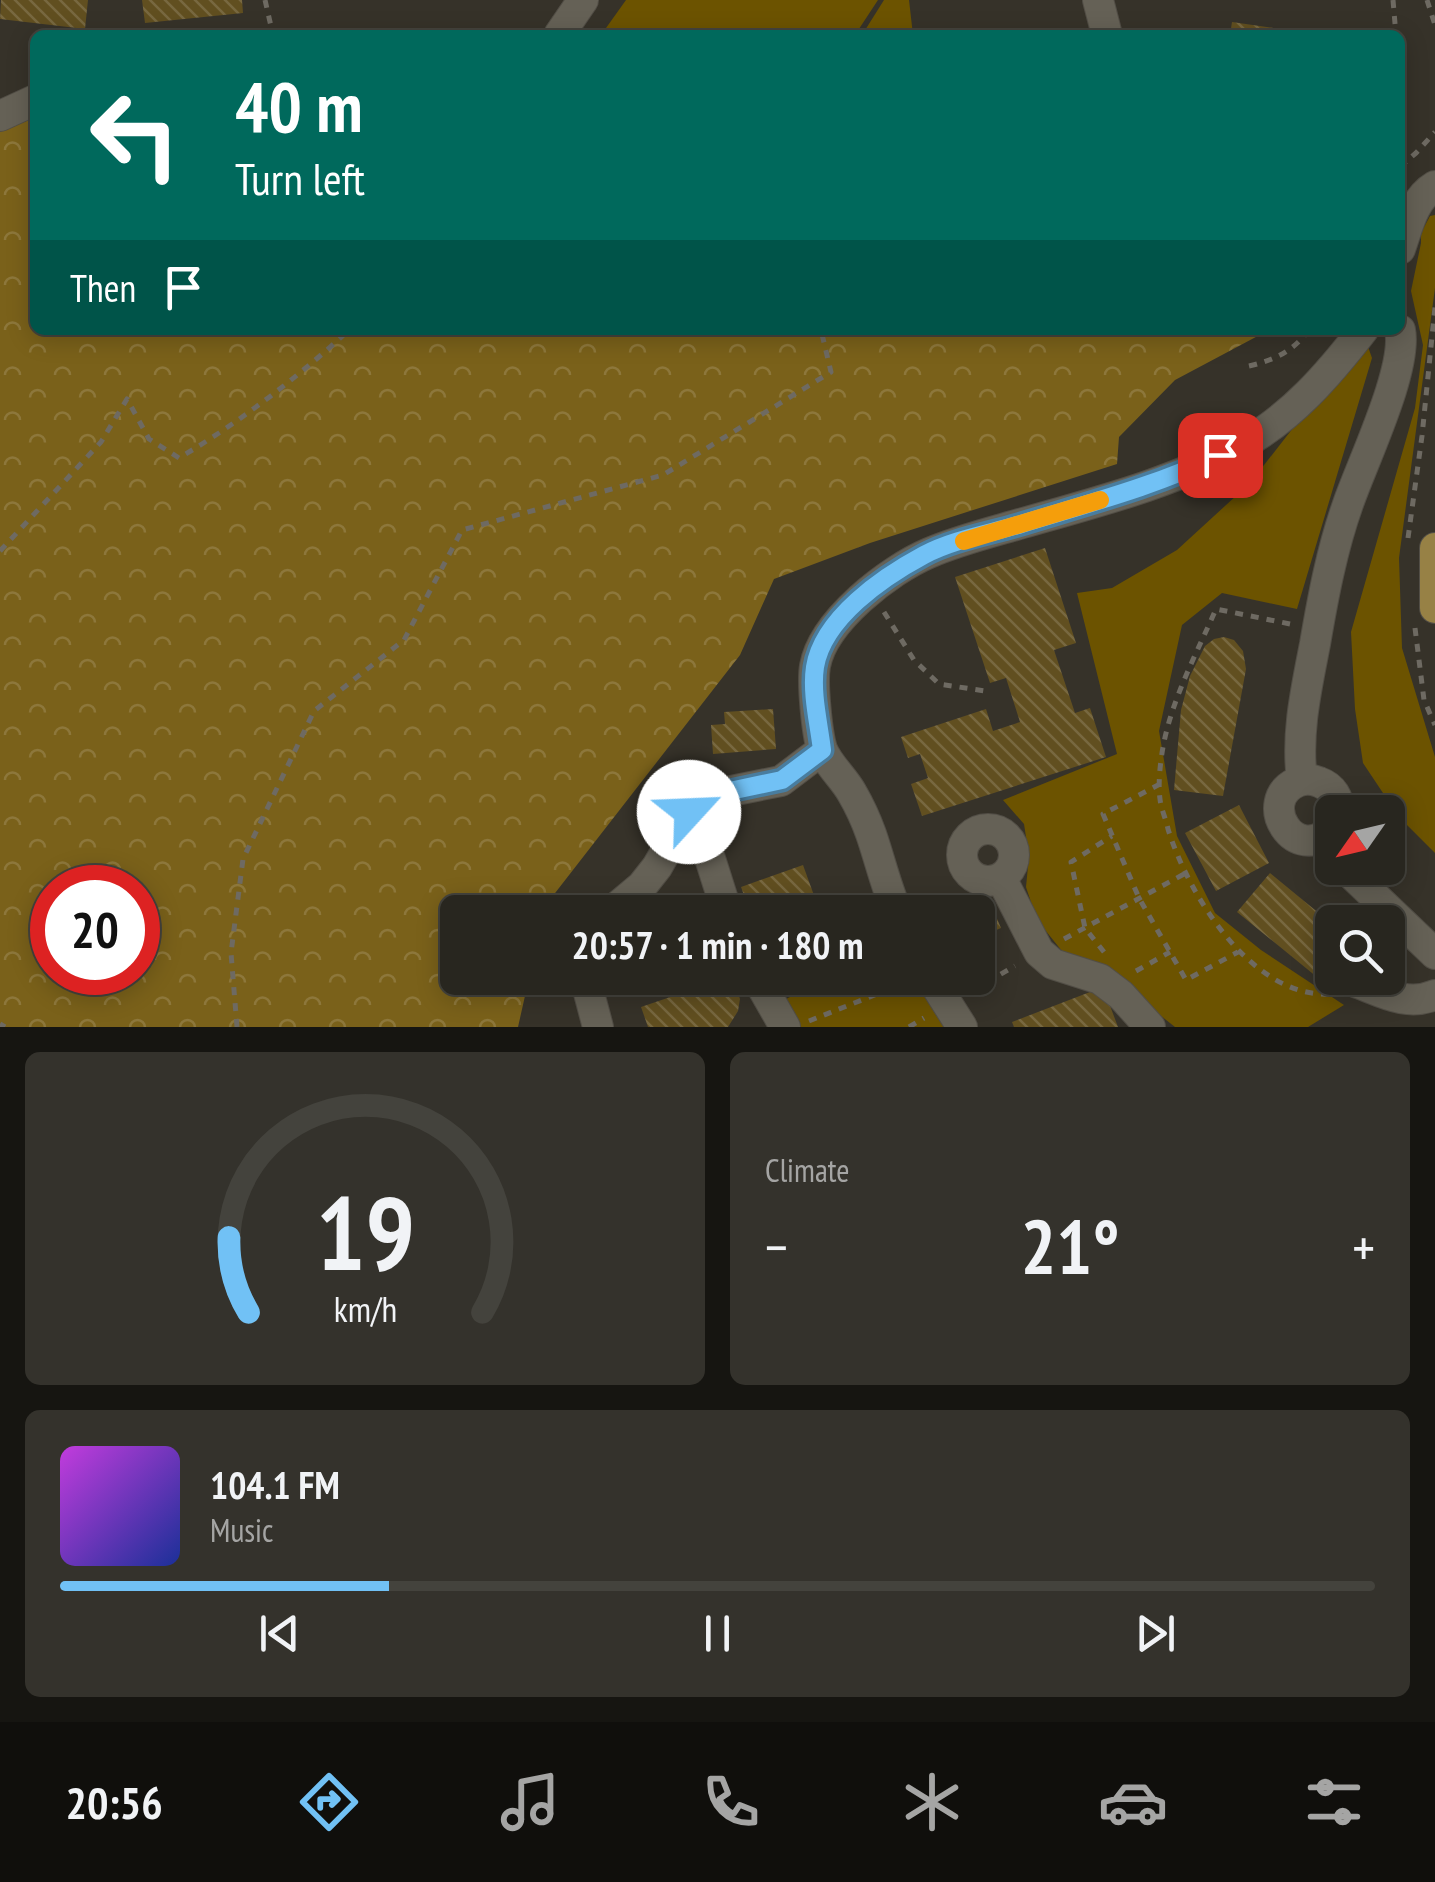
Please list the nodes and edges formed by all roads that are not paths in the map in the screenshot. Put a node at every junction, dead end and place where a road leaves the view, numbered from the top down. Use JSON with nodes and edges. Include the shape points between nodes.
{"nodes":[{"id":1,"x":583,"y":0,"type":"edge"},
{"id":2,"x":1098,"y":0,"type":"edge"},
{"id":3,"x":1119,"y":0,"type":"edge"},
{"id":4,"x":562,"y":30,"type":"edge"},
{"id":5,"x":1105,"y":30,"type":"edge"},
{"id":6,"x":1125,"y":30,"type":"edge"},
{"id":7,"x":30,"y":84,"type":"edge"},
{"id":8,"x":0,"y":94,"type":"edge"},
{"id":9,"x":30,"y":102,"type":"edge"},
{"id":10,"x":0,"y":116,"type":"edge"},
{"id":11,"x":1435,"y":186,"type":"edge"},
{"id":12,"x":1405,"y":236,"type":"edge"},
{"id":13,"x":1359,"y":335,"type":"edge"},
{"id":14,"x":1400,"y":335,"type":"edge"},
{"id":15,"x":1421,"y":544,"type":"edge"},
{"id":16,"x":1424,"y":610,"type":"edge"},
{"id":17,"x":822,"y":750,"type":"junction"},
{"id":18,"x":1302,"y":780,"type":"junction"},
{"id":19,"x":1335,"y":795,"type":"edge"},
{"id":20,"x":694,"y":808,"type":"junction"},
{"id":21,"x":1315,"y":841,"type":"edge"},
{"id":22,"x":1001,"y":878,"type":"dead end"},
{"id":23,"x":1363,"y":885,"type":"edge"},
{"id":24,"x":631,"y":895,"type":"edge"},
{"id":25,"x":722,"y":895,"type":"edge"},
{"id":26,"x":890,"y":895,"type":"edge"},
{"id":27,"x":1435,"y":954,"type":"edge"},
{"id":28,"x":590,"y":995,"type":"edge"},
{"id":29,"x":766,"y":995,"type":"edge"},
{"id":30,"x":937,"y":995,"type":"edge"},
{"id":31,"x":1389,"y":995,"type":"edge"},
{"id":32,"x":1435,"y":995,"type":"edge"},
{"id":33,"x":598,"y":1027,"type":"edge"},
{"id":34,"x":784,"y":1027,"type":"edge"},
{"id":35,"x":962,"y":1027,"type":"edge"},
{"id":36,"x":1150,"y":1027,"type":"edge"}],
"edges":[{"from":1,"to":4,"type":"street"},
{"from":2,"to":5,"type":"street"},
{"from":3,"to":6,"type":"street"},
{"from":7,"to":8,"type":"street"},
{"from":9,"to":10,"type":"street"},
{"from":11,"to":12,"type":"street","via":[[1417,204]]},
{"from":13,"to":17,"type":"street","via":[[1293,408],[1244,444],[1149,484],[926,554],[870,592],[822,643],[815,667]]},
{"from":14,"to":18,"type":"street","via":[[1400,357],[1335,546],[1302,712]]},
{"from":15,"to":16,"type":"main road"},
{"from":17,"to":20,"type":"street","via":[[782,780],[711,795]]},
{"from":17,"to":26,"type":"street","via":[[852,792]]},
{"from":18,"to":19,"type":"street","via":[[1323,783]]},
{"from":18,"to":21,"type":"street","via":[[1292,784],[1278,811],[1287,831]]},
{"from":20,"to":24,"type":"street"},
{"from":20,"to":25,"type":"street"},
{"from":22,"to":36,"type":"street","via":[[1039,952],[1053,964],[1100,978]]},
{"from":23,"to":27,"type":"street"},
{"from":28,"to":33,"type":"street"},
{"from":29,"to":34,"type":"street"},
{"from":30,"to":35,"type":"street"},
{"from":31,"to":32,"type":"street","via":[[1405,1001]]}]}
